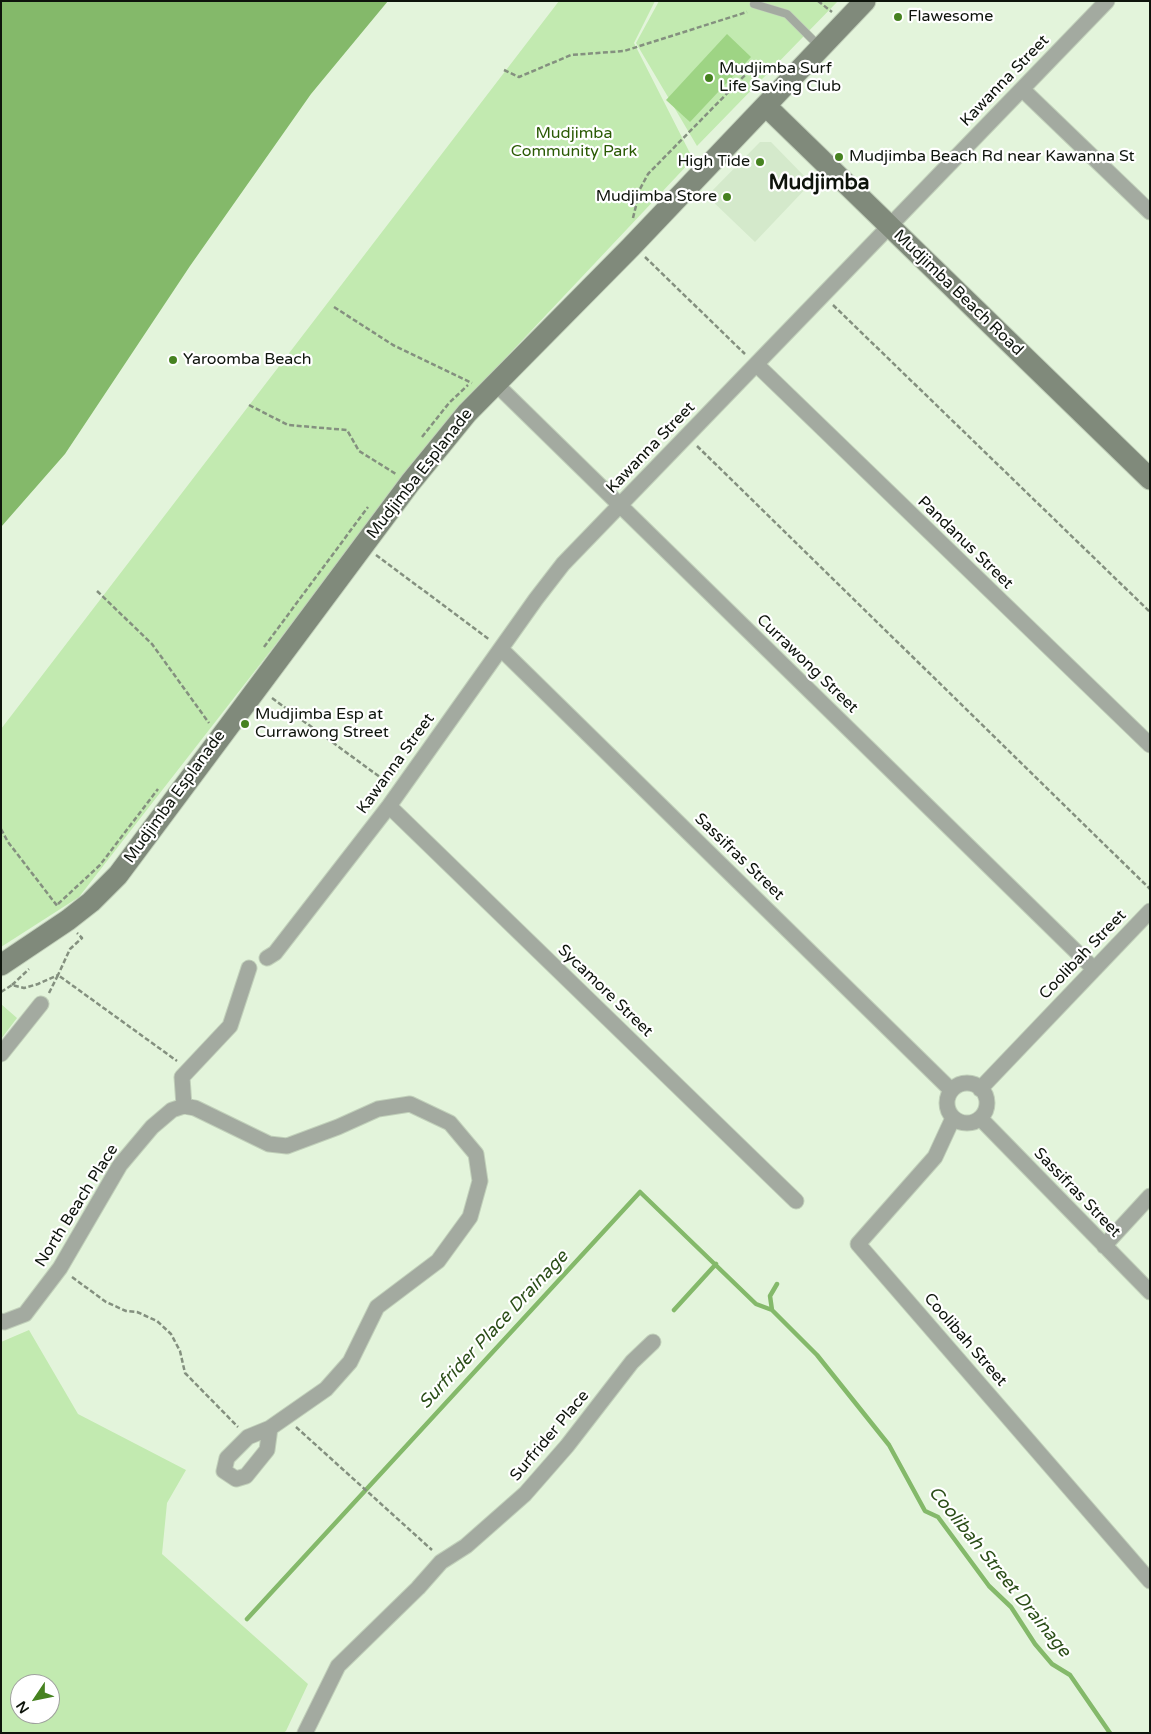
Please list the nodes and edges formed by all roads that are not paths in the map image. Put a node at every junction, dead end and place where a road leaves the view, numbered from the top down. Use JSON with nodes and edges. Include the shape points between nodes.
{"nodes":[{"id":1,"x":865,"y":1,"type":"edge"},
{"id":2,"x":1107,"y":1,"type":"edge"},
{"id":3,"x":754,"y":4,"type":"road end"},
{"id":4,"x":820,"y":47,"type":"junction"},
{"id":5,"x":1022,"y":89,"type":"junction"},
{"id":6,"x":766,"y":106,"type":"junction"},
{"id":7,"x":1150,"y":212,"type":"edge"},
{"id":8,"x":889,"y":226,"type":"junction"},
{"id":9,"x":756,"y":365,"type":"junction"},
{"id":10,"x":490,"y":388,"type":"junction"},
{"id":11,"x":1150,"y":479,"type":"edge"},
{"id":12,"x":620,"y":505,"type":"junction"},
{"id":13,"x":501,"y":649,"type":"junction"},
{"id":14,"x":1150,"y":745,"type":"edge"},
{"id":15,"x":389,"y":806,"type":"junction"},
{"id":16,"x":1150,"y":911,"type":"edge"},
{"id":17,"x":267,"y":958,"type":"dead end"},
{"id":18,"x":1,"y":965,"type":"edge"},
{"id":19,"x":249,"y":968,"type":"dead end"},
{"id":20,"x":1094,"y":969,"type":"junction"},
{"id":21,"x":40,"y":1004,"type":"road end"},
{"id":22,"x":1,"y":1054,"type":"edge"},
{"id":23,"x":980,"y":1089,"type":"junction"},
{"id":24,"x":951,"y":1090,"type":"junction"},
{"id":25,"x":184,"y":1106,"type":"junction"},
{"id":26,"x":953,"y":1118,"type":"junction"},
{"id":27,"x":980,"y":1118,"type":"junction"},
{"id":28,"x":1150,"y":1196,"type":"edge"},
{"id":29,"x":796,"y":1201,"type":"dead end"},
{"id":30,"x":1104,"y":1246,"type":"junction"},
{"id":31,"x":1150,"y":1292,"type":"edge"},
{"id":32,"x":1,"y":1321,"type":"edge"},
{"id":33,"x":653,"y":1342,"type":"dead end"},
{"id":34,"x":276,"y":1424,"type":"junction"},
{"id":35,"x":1150,"y":1581,"type":"edge"},
{"id":36,"x":314,"y":1714,"type":"junction"},
{"id":37,"x":304,"y":1733,"type":"edge"},
{"id":38,"x":312,"y":1733,"type":"edge"}],
"edges":[{"from":1,"to":4,"type":"street","name":"Mudjimba Esplanade"},
{"from":2,"to":5,"type":"street","name":"Kawanna Street"},
{"from":3,"to":4,"type":"lane","via":[[787,14]]},
{"from":4,"to":6,"type":"street","name":"Mudjimba Esplanade"},
{"from":5,"to":7,"type":"street"},
{"from":5,"to":8,"type":"street","name":"Kawanna Street"},
{"from":6,"to":8,"type":"street","name":"Mudjimba Beach Road"},
{"from":6,"to":10,"type":"street","name":"Mudjimba Esplanade"},
{"from":8,"to":9,"type":"street","name":"Kawanna Street"},
{"from":8,"to":11,"type":"street","name":"Mudjimba Beach Road"},
{"from":9,"to":12,"type":"street","name":"Kawanna Street"},
{"from":9,"to":14,"type":"street","name":"Pandanus Street"},
{"from":10,"to":12,"type":"street","name":"Currawong Street"},
{"from":10,"to":18,"type":"street","name":"Mudjimba Esplanade","via":[[410,483],[118,875],[90,902],[72,926]]},
{"from":12,"to":13,"type":"street","name":"Kawanna Street","via":[[563,564]]},
{"from":12,"to":20,"type":"street","name":"Currawong Street"},
{"from":13,"to":15,"type":"street","name":"Kawanna Street"},
{"from":13,"to":24,"type":"street","name":"Sassifras Street"},
{"from":15,"to":17,"type":"street","name":"Kawanna Street","via":[[275,953]]},
{"from":15,"to":29,"type":"street","name":"Sycamore Street"},
{"from":16,"to":20,"type":"street","name":"Coolibah Street"},
{"from":19,"to":25,"type":"street","via":[[230,1026],[182,1077]]},
{"from":20,"to":23,"type":"street","name":"Coolibah Street"},
{"from":21,"to":22,"type":"street"},
{"from":23,"to":24,"type":"street","via":[[963,1083]]},
{"from":23,"to":27,"type":"street","via":[[986,1101]]},
{"from":24,"to":26,"type":"street","via":[[947,1105]]},
{"from":25,"to":32,"type":"street","name":"North Beach Place","via":[[172,1110],[152,1127],[120,1164],[60,1268],[25,1314]]},
{"from":25,"to":34,"type":"street","via":[[195,1108],[269,1144],[287,1146],[378,1109],[410,1104],[450,1124],[476,1154],[480,1181],[470,1217],[438,1261],[377,1307],[350,1362],[326,1389]]},
{"from":26,"to":27,"type":"street","via":[[967,1123]]},
{"from":26,"to":35,"type":"street","name":"Coolibah Street","via":[[935,1157],[858,1244]]},
{"from":27,"to":30,"type":"street","name":"Sassifras Street"},
{"from":28,"to":30,"type":"street"},
{"from":30,"to":31,"type":"street","name":"Sassifras Street"},
{"from":33,"to":36,"type":"street","name":"Surfrider Place","via":[[632,1362],[525,1494],[466,1546],[447,1572],[418,1588],[338,1666]]},
{"from":34,"to":34,"type":"street","via":[[267,1450],[246,1476],[236,1479],[224,1471],[228,1458],[248,1437]]},
{"from":36,"to":37,"type":"street","name":"Surfrider Place"},
{"from":36,"to":38,"type":"street","name":"Surfrider Place"}]}
